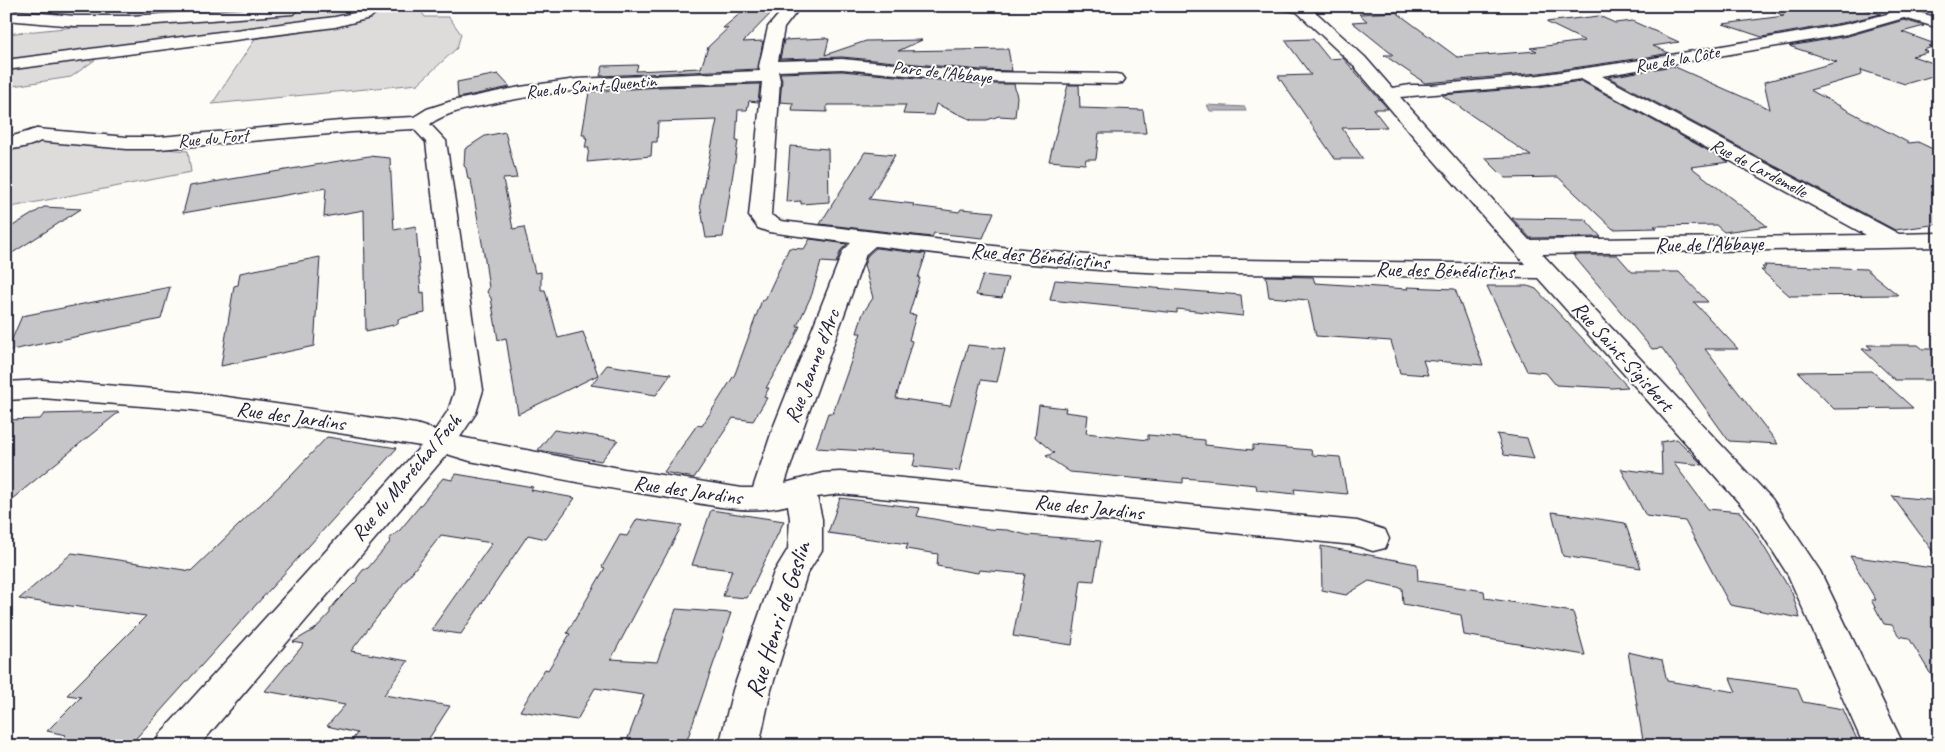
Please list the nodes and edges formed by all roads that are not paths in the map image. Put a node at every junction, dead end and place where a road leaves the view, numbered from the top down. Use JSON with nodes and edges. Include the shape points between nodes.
{"nodes":[{"id":1,"x":794,"y":6,"type":"edge"},
{"id":2,"x":373,"y":7,"type":"edge"},
{"id":3,"x":1295,"y":7,"type":"edge"},
{"id":4,"x":305,"y":10,"type":"dead end"},
{"id":5,"x":1911,"y":10,"type":"edge"},
{"id":6,"x":6,"y":15,"type":"edge"},
{"id":7,"x":1939,"y":23,"type":"edge"},
{"id":8,"x":6,"y":65,"type":"edge"},
{"id":9,"x":768,"y":71,"type":"junction"},
{"id":10,"x":1585,"y":74,"type":"junction"},
{"id":11,"x":1116,"y":79,"type":"dead end"},
{"id":12,"x":1394,"y":101,"type":"junction"},
{"id":13,"x":419,"y":123,"type":"junction"},
{"id":14,"x":6,"y":132,"type":"edge"},
{"id":15,"x":37,"y":135,"type":"junction"},
{"id":16,"x":6,"y":144,"type":"edge"},
{"id":17,"x":869,"y":239,"type":"junction"},
{"id":18,"x":1939,"y":240,"type":"edge"},
{"id":19,"x":1895,"y":241,"type":"junction"},
{"id":20,"x":1522,"y":247,"type":"junction"},
{"id":21,"x":1544,"y":272,"type":"junction"},
{"id":22,"x":6,"y":391,"type":"edge"},
{"id":23,"x":441,"y":442,"type":"junction"},
{"id":24,"x":783,"y":495,"type":"junction"},
{"id":25,"x":1373,"y":539,"type":"dead end"},
{"id":26,"x":174,"y":746,"type":"edge"},
{"id":27,"x":739,"y":746,"type":"edge"},
{"id":28,"x":1884,"y":746,"type":"edge"}],
"edges":[{"from":1,"to":9,"type":"street","name":"Rue des Bénédictins","via":[[776,27]]},
{"from":2,"to":8,"type":"street","via":[[364,15],[335,22]]},
{"from":3,"to":12,"type":"street","name":"Rue Saint-Sigisbert","via":[[1359,61]]},
{"from":4,"to":6,"type":"street","via":[[130,21],[75,21]]},
{"from":5,"to":7,"type":"street"},
{"from":5,"to":10,"type":"street","name":"Rue de la Côte","via":[[1848,29]]},
{"from":9,"to":11,"type":"street","name":"Parc de l'Abbaye","via":[[842,64],[981,77]]},
{"from":9,"to":13,"type":"street","name":"Rue du Saint-Quentin","via":[[549,87],[452,107]]},
{"from":9,"to":17,"type":"street","name":"Rue des Bénédictins","via":[[771,80],[760,216],[766,223],[777,227]]},
{"from":10,"to":12,"type":"street","name":"Rue de la Côte","via":[[1431,90]]},
{"from":10,"to":19,"type":"street","name":"Rue de Lardemelle"},
{"from":12,"to":20,"type":"street","name":"Rue Saint-Sigisbert"},
{"from":13,"to":15,"type":"street","name":"Rue du Fort","via":[[160,143]]},
{"from":13,"to":23,"type":"street","name":"Rue du Maréchal Foch","via":[[436,141],[469,390],[462,413]]},
{"from":14,"to":15,"type":"street","name":"Rue du Fort"},
{"from":15,"to":16,"type":"street"},
{"from":17,"to":21,"type":"street","name":"Rue des Bénédictins","via":[[1098,263]]},
{"from":17,"to":24,"type":"street","name":"Rue Jeanne d'Arc","via":[[855,251],[768,486]]},
{"from":18,"to":19,"type":"street","name":"Rue de Lardemelle"},
{"from":19,"to":20,"type":"street","name":"Rue de l'Abbaye"},
{"from":20,"to":21,"type":"street","name":"Rue Saint-Sigisbert"},
{"from":21,"to":28,"type":"street","name":"Rue Saint-Sigisbert","via":[[1761,507],[1803,571]]},
{"from":22,"to":23,"type":"street","name":"Rue des Jardins","via":[[42,389],[192,401],[416,434]]},
{"from":23,"to":24,"type":"street","name":"Rue des Jardins","via":[[470,451],[742,499]]},
{"from":23,"to":26,"type":"street","name":"Rue du Maréchal Foch"},
{"from":24,"to":25,"type":"street","name":"Rue des Jardins","via":[[823,484],[840,483],[1357,533]]},
{"from":24,"to":27,"type":"street","name":"Rue Henri de Geslin","via":[[804,505],[805,550],[791,572],[752,690]]}]}
